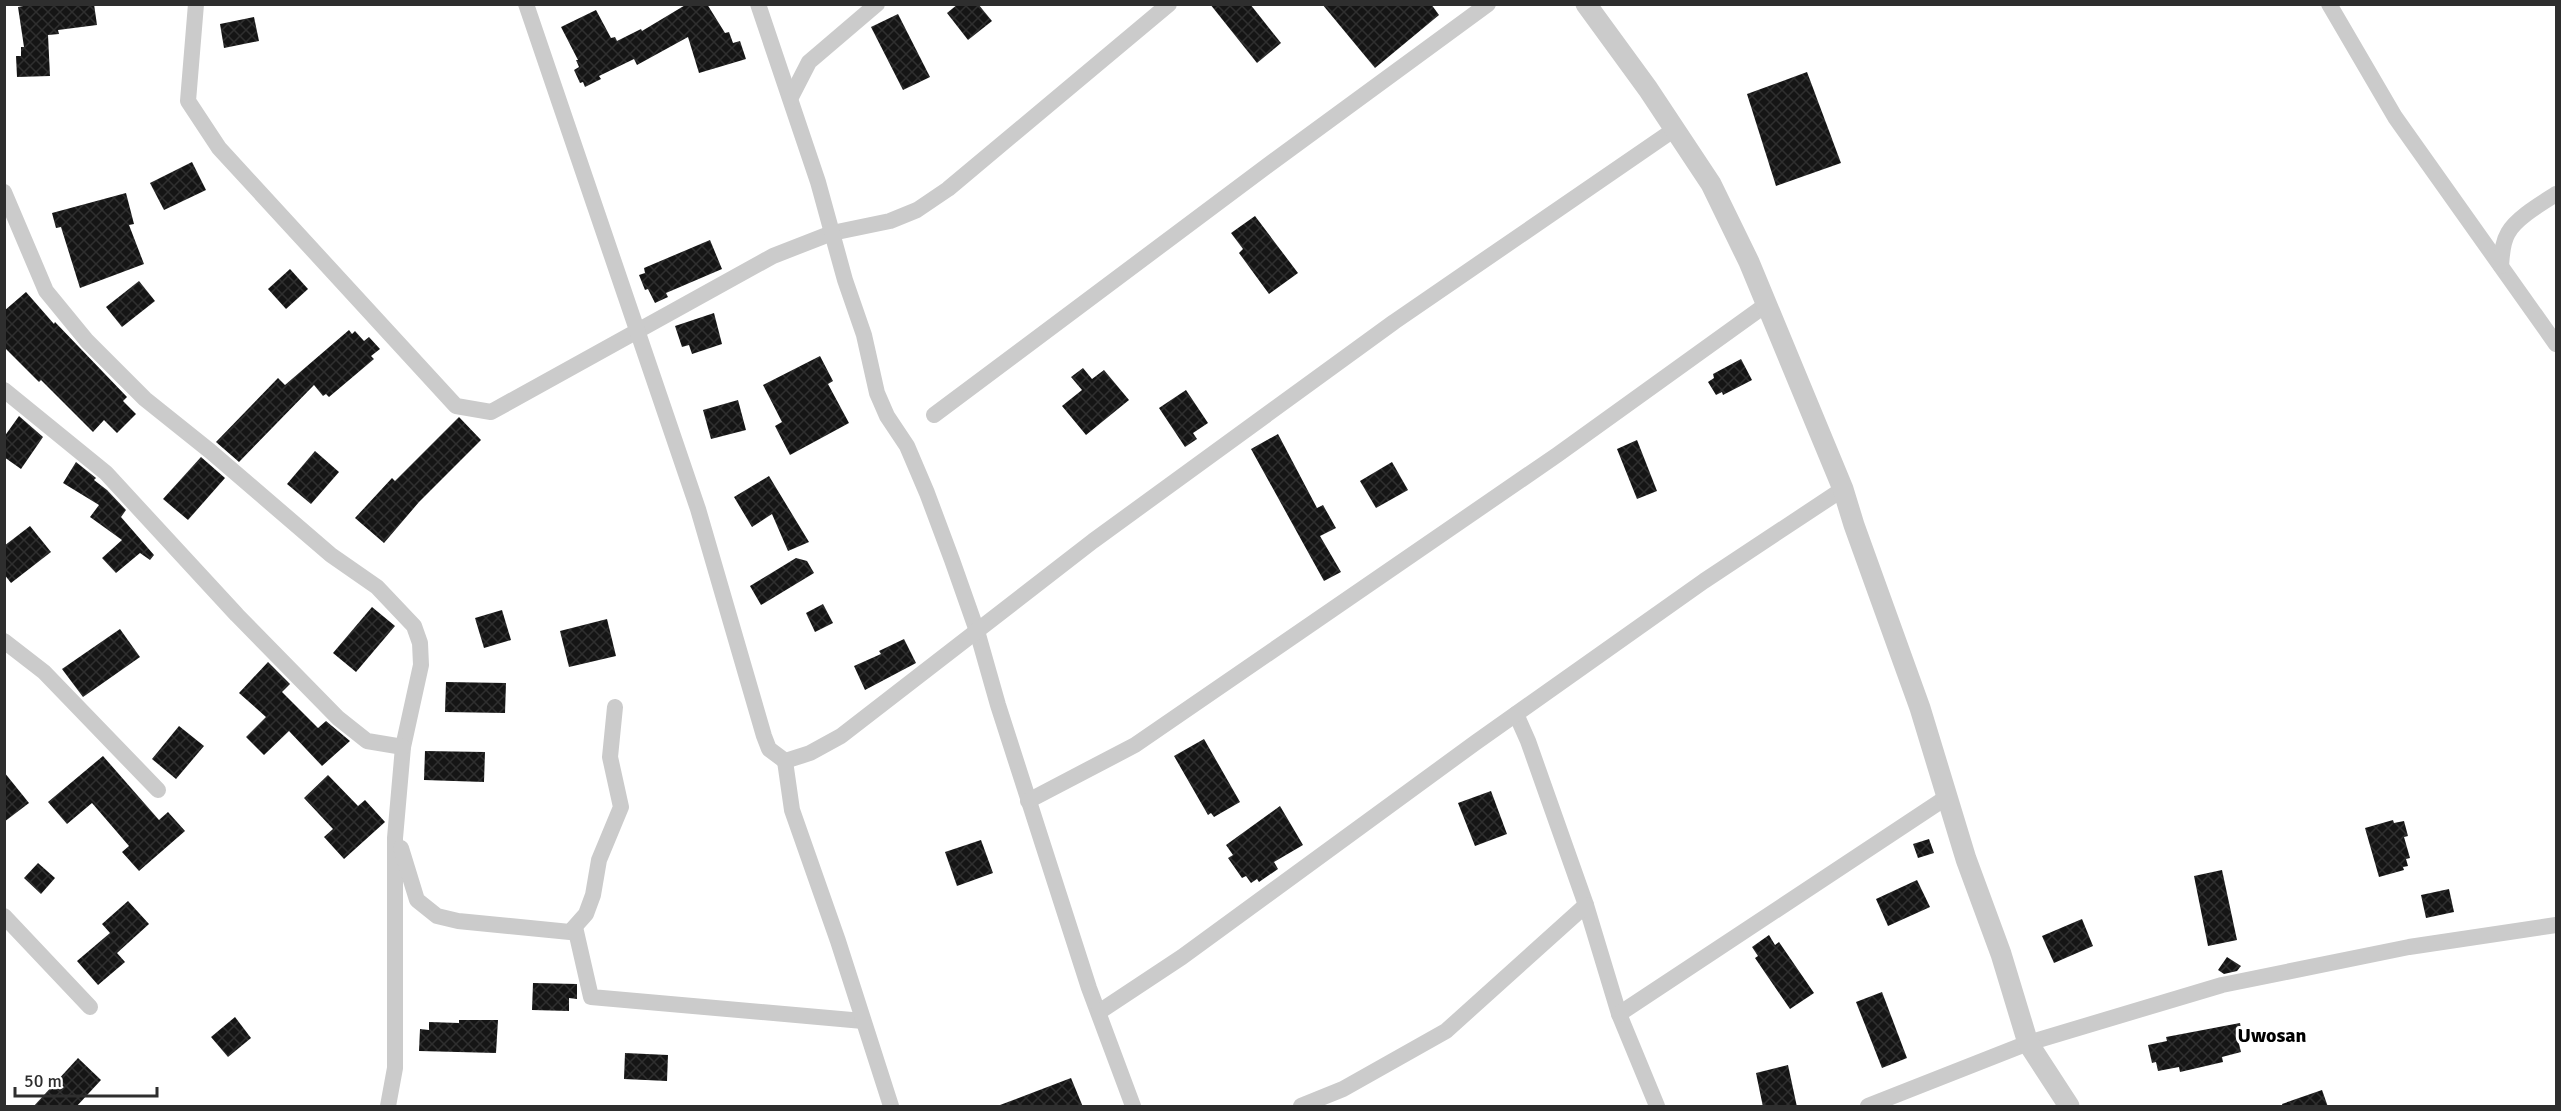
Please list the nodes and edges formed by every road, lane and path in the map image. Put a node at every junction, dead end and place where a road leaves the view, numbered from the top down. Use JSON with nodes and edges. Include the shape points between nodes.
{"nodes":[{"id":1,"x":196,"y":4,"type":"edge"},
{"id":2,"x":526,"y":4,"type":"edge"},
{"id":3,"x":758,"y":4,"type":"edge"},
{"id":4,"x":877,"y":4,"type":"edge"},
{"id":5,"x":1169,"y":4,"type":"edge"},
{"id":6,"x":1488,"y":4,"type":"edge"},
{"id":7,"x":1586,"y":4,"type":"edge"},
{"id":8,"x":2329,"y":4,"type":"edge"},
{"id":9,"x":790,"y":97,"type":"junction"},
{"id":10,"x":1675,"y":129,"type":"junction"},
{"id":11,"x":4,"y":192,"type":"edge"},
{"id":12,"x":2556,"y":194,"type":"edge"},
{"id":13,"x":832,"y":233,"type":"junction"},
{"id":14,"x":2501,"y":266,"type":"junction"},
{"id":15,"x":1767,"y":304,"type":"junction"},
{"id":16,"x":637,"y":330,"type":"junction"},
{"id":17,"x":2556,"y":344,"type":"edge"},
{"id":18,"x":4,"y":390,"type":"edge"},
{"id":19,"x":934,"y":415,"type":"dead end"},
{"id":20,"x":1843,"y":489,"type":"junction"},
{"id":21,"x":977,"y":631,"type":"junction"},
{"id":22,"x":4,"y":641,"type":"edge"},
{"id":23,"x":615,"y":706,"type":"dead end"},
{"id":24,"x":1516,"y":714,"type":"junction"},
{"id":25,"x":403,"y":747,"type":"junction"},
{"id":26,"x":785,"y":761,"type":"junction"},
{"id":27,"x":158,"y":790,"type":"dead end"},
{"id":28,"x":1947,"y":797,"type":"junction"},
{"id":29,"x":1028,"y":801,"type":"junction"},
{"id":30,"x":396,"y":830,"type":"junction"},
{"id":31,"x":1586,"y":905,"type":"junction"},
{"id":32,"x":4,"y":916,"type":"edge"},
{"id":33,"x":2556,"y":925,"type":"edge"},
{"id":34,"x":575,"y":927,"type":"junction"},
{"id":35,"x":90,"y":1007,"type":"dead end"},
{"id":36,"x":1099,"y":1012,"type":"junction"},
{"id":37,"x":1619,"y":1014,"type":"junction"},
{"id":38,"x":863,"y":1021,"type":"junction"},
{"id":39,"x":2028,"y":1043,"type":"junction"},
{"id":40,"x":388,"y":1107,"type":"edge"},
{"id":41,"x":891,"y":1107,"type":"edge"},
{"id":42,"x":1133,"y":1107,"type":"edge"},
{"id":43,"x":1301,"y":1107,"type":"edge"},
{"id":44,"x":1657,"y":1107,"type":"edge"},
{"id":45,"x":1868,"y":1107,"type":"edge"},
{"id":46,"x":2069,"y":1107,"type":"edge"}],
"edges":[{"from":1,"to":16,"type":"street","via":[[188,101],[219,148],[456,406],[491,412]]},
{"from":2,"to":16,"type":"street"},
{"from":3,"to":9,"type":"street"},
{"from":4,"to":9,"type":"street","via":[[809,62]]},
{"from":5,"to":13,"type":"street","via":[[948,189],[917,210],[890,221]]},
{"from":6,"to":19,"type":"street"},
{"from":7,"to":10,"type":"street"},
{"from":8,"to":14,"type":"street","via":[[2395,117]]},
{"from":9,"to":13,"type":"street"},
{"from":10,"to":15,"type":"street","via":[[1711,184]]},
{"from":10,"to":21,"type":"street","via":[[1394,322],[1093,541]]},
{"from":11,"to":25,"type":"street","via":[[46,291],[87,342],[145,399],[331,555],[377,587],[414,626],[421,665]]},
{"from":12,"to":14,"type":"street","via":[[2508,232]]},
{"from":13,"to":16,"type":"street","via":[[773,256]]},
{"from":13,"to":21,"type":"street","via":[[864,334],[877,393],[907,446],[927,493]]},
{"from":14,"to":17,"type":"street"},
{"from":15,"to":20,"type":"street"},
{"from":15,"to":29,"type":"street","via":[[1557,455],[1135,746]]},
{"from":16,"to":26,"type":"street","via":[[698,509],[764,736],[769,748]]},
{"from":18,"to":25,"type":"street","via":[[106,473],[338,718],[367,741]]},
{"from":20,"to":24,"type":"street","via":[[1704,580]]},
{"from":20,"to":28,"type":"street"},
{"from":21,"to":26,"type":"street","via":[[841,736]]},
{"from":21,"to":29,"type":"street"},
{"from":22,"to":27,"type":"street","via":[[44,672]]},
{"from":23,"to":34,"type":"street","via":[[610,757],[621,807],[599,860],[586,914]]},
{"from":24,"to":31,"type":"street"},
{"from":24,"to":36,"type":"street","via":[[1191,950]]},
{"from":25,"to":30,"type":"street"},
{"from":26,"to":38,"type":"street","via":[[792,810]]},
{"from":28,"to":37,"type":"street"},
{"from":28,"to":39,"type":"street"},
{"from":29,"to":36,"type":"street"},
{"from":30,"to":34,"type":"street","via":[[417,900],[437,916],[524,929],[570,932]]},
{"from":30,"to":40,"type":"street","via":[[395,1068]]},
{"from":31,"to":37,"type":"street"},
{"from":31,"to":43,"type":"street","via":[[1446,1031],[1343,1089]]},
{"from":32,"to":35,"type":"street"},
{"from":33,"to":39,"type":"street","via":[[2409,947],[2222,985]]},
{"from":34,"to":38,"type":"street","via":[[591,997]]},
{"from":36,"to":42,"type":"street"},
{"from":37,"to":44,"type":"street"},
{"from":38,"to":41,"type":"street"},
{"from":39,"to":45,"type":"street"},
{"from":39,"to":46,"type":"street"}]}
